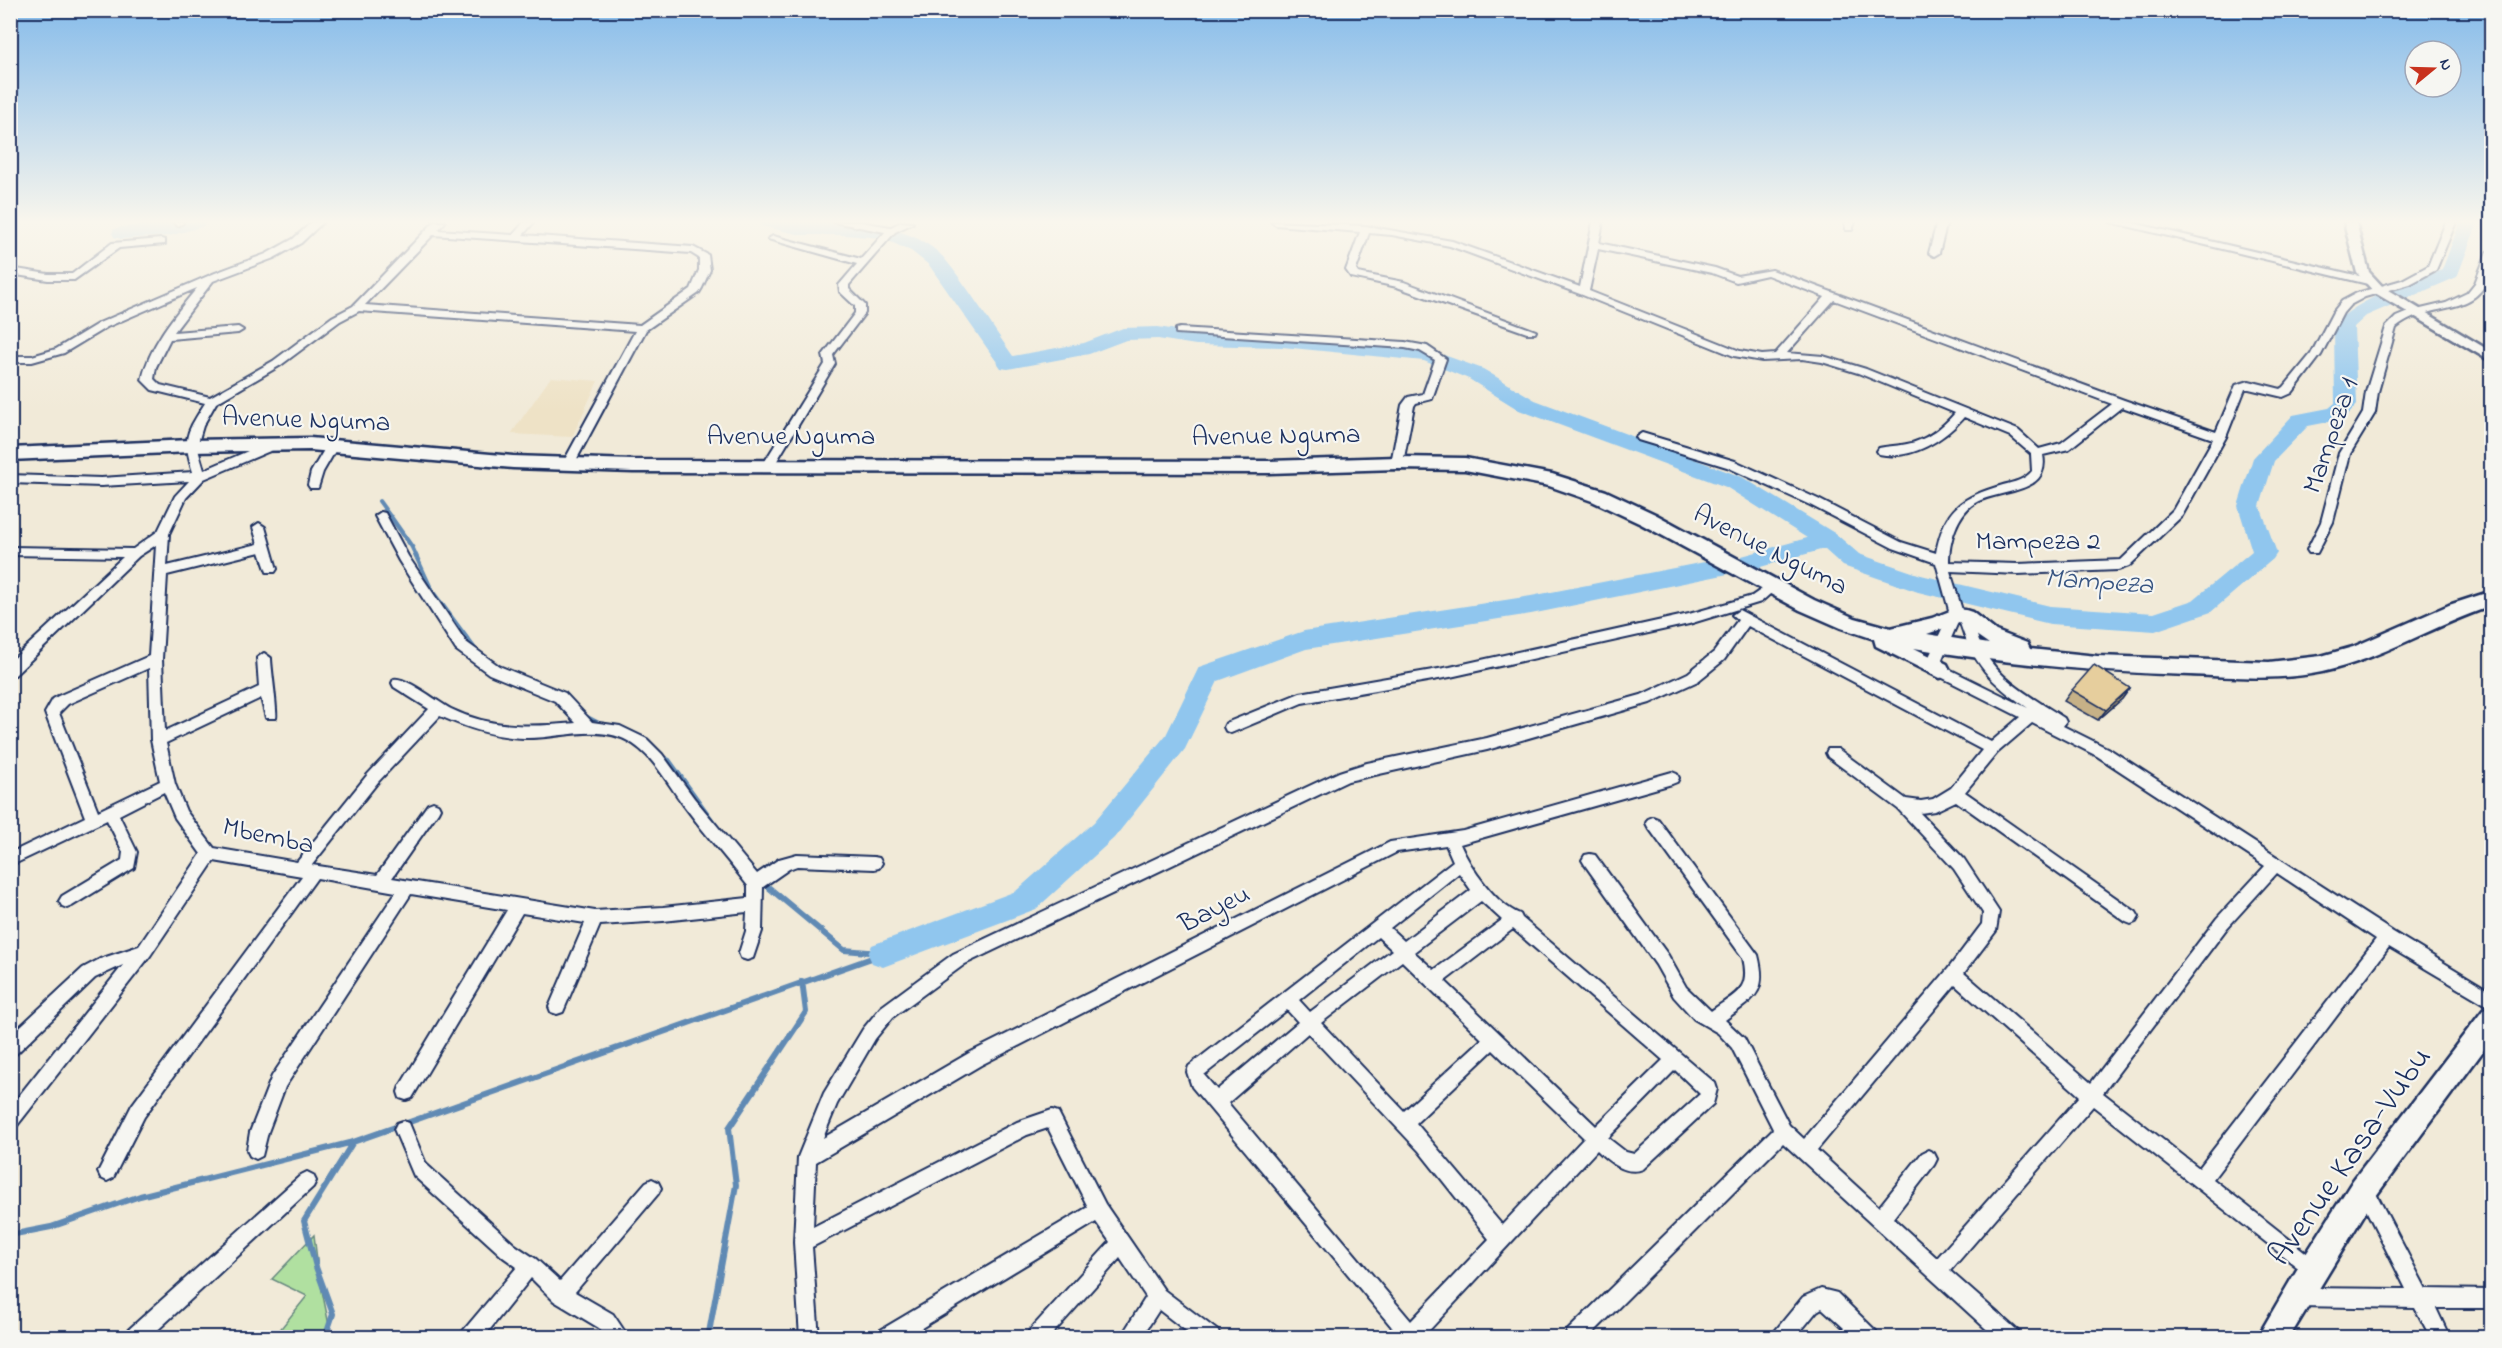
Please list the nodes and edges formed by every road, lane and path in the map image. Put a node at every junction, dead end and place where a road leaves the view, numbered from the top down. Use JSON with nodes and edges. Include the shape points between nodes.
{"nodes":[{"id":1,"x":195,"y":285,"type":"edge"},
{"id":2,"x":205,"y":285,"type":"edge"},
{"id":3,"x":379,"y":285,"type":"edge"},
{"id":4,"x":699,"y":285,"type":"edge"},
{"id":5,"x":845,"y":285,"type":"edge"},
{"id":6,"x":1403,"y":285,"type":"edge"},
{"id":7,"x":1564,"y":285,"type":"edge"},
{"id":8,"x":1585,"y":285,"type":"edge"},
{"id":9,"x":1801,"y":285,"type":"edge"},
{"id":10,"x":2374,"y":285,"type":"edge"},
{"id":11,"x":2399,"y":285,"type":"edge"},
{"id":12,"x":2480,"y":285,"type":"edge"},
{"id":13,"x":1584,"y":292,"type":"junction"},
{"id":14,"x":2383,"y":292,"type":"junction"},
{"id":15,"x":1831,"y":297,"type":"junction"},
{"id":16,"x":357,"y":308,"type":"junction"},
{"id":17,"x":2415,"y":311,"type":"junction"},
{"id":18,"x":642,"y":328,"type":"junction"},
{"id":19,"x":238,"y":330,"type":"dead end"},
{"id":20,"x":1180,"y":331,"type":"dead end"},
{"id":21,"x":1531,"y":331,"type":"dead end"},
{"id":22,"x":166,"y":336,"type":"junction"},
{"id":23,"x":1779,"y":356,"type":"junction"},
{"id":24,"x":2492,"y":358,"type":"edge"},
{"id":25,"x":10,"y":359,"type":"edge"},
{"id":26,"x":212,"y":400,"type":"junction"},
{"id":27,"x":2120,"y":403,"type":"junction"},
{"id":28,"x":1963,"y":411,"type":"junction"},
{"id":29,"x":1642,"y":437,"type":"dead end"},
{"id":30,"x":2220,"y":437,"type":"junction"},
{"id":31,"x":191,"y":446,"type":"junction"},
{"id":32,"x":273,"y":446,"type":"junction"},
{"id":33,"x":332,"y":446,"type":"junction"},
{"id":34,"x":1882,"y":451,"type":"dead end"},
{"id":35,"x":2037,"y":453,"type":"junction"},
{"id":36,"x":10,"y":454,"type":"edge"},
{"id":37,"x":569,"y":462,"type":"junction"},
{"id":38,"x":1397,"y":463,"type":"junction"},
{"id":39,"x":768,"y":466,"type":"junction"},
{"id":40,"x":200,"y":476,"type":"junction"},
{"id":41,"x":10,"y":479,"type":"edge"},
{"id":42,"x":314,"y":485,"type":"dead end"},
{"id":43,"x":381,"y":516,"type":"dead end"},
{"id":44,"x":259,"y":527,"type":"dead end"},
{"id":45,"x":163,"y":534,"type":"junction"},
{"id":46,"x":263,"y":547,"type":"junction"},
{"id":47,"x":2313,"y":550,"type":"dead end"},
{"id":48,"x":10,"y":551,"type":"edge"},
{"id":49,"x":135,"y":553,"type":"junction"},
{"id":50,"x":1943,"y":567,"type":"junction"},
{"id":51,"x":271,"y":569,"type":"dead end"},
{"id":52,"x":162,"y":572,"type":"junction"},
{"id":53,"x":1772,"y":587,"type":"junction"},
{"id":54,"x":2492,"y":598,"type":"edge"},
{"id":55,"x":1727,"y":609,"type":"junction"},
{"id":56,"x":1960,"y":612,"type":"junction"},
{"id":57,"x":1746,"y":619,"type":"junction"},
{"id":58,"x":1848,"y":623,"type":"junction"},
{"id":59,"x":1887,"y":635,"type":"junction"},
{"id":60,"x":1940,"y":645,"type":"junction"},
{"id":61,"x":1977,"y":651,"type":"junction"},
{"id":62,"x":264,"y":658,"type":"dead end"},
{"id":63,"x":155,"y":659,"type":"junction"},
{"id":64,"x":2043,"y":659,"type":"junction"},
{"id":65,"x":1940,"y":670,"type":"junction"},
{"id":66,"x":10,"y":671,"type":"edge"},
{"id":67,"x":399,"y":683,"type":"dead end"},
{"id":68,"x":266,"y":690,"type":"junction"},
{"id":69,"x":437,"y":710,"type":"junction"},
{"id":70,"x":271,"y":714,"type":"dead end"},
{"id":71,"x":2031,"y":716,"type":"junction"},
{"id":72,"x":588,"y":727,"type":"junction"},
{"id":73,"x":1231,"y":727,"type":"dead end"},
{"id":74,"x":158,"y":740,"type":"junction"},
{"id":75,"x":1992,"y":749,"type":"junction"},
{"id":76,"x":1833,"y":753,"type":"dead end"},
{"id":77,"x":2106,"y":754,"type":"junction"},
{"id":78,"x":1672,"y":778,"type":"dead end"},
{"id":79,"x":168,"y":784,"type":"junction"},
{"id":80,"x":1957,"y":794,"type":"junction"},
{"id":81,"x":1903,"y":805,"type":"junction"},
{"id":82,"x":433,"y":808,"type":"dead end"},
{"id":83,"x":111,"y":813,"type":"junction"},
{"id":84,"x":92,"y":822,"type":"junction"},
{"id":85,"x":1653,"y":823,"type":"dead end"},
{"id":86,"x":1451,"y":839,"type":"junction"},
{"id":87,"x":210,"y":854,"type":"junction"},
{"id":88,"x":10,"y":860,"type":"edge"},
{"id":89,"x":1590,"y":860,"type":"dead end"},
{"id":90,"x":874,"y":863,"type":"dead end"},
{"id":91,"x":1461,"y":863,"type":"junction"},
{"id":92,"x":2275,"y":865,"type":"junction"},
{"id":93,"x":306,"y":871,"type":"junction"},
{"id":94,"x":380,"y":883,"type":"junction"},
{"id":95,"x":756,"y":884,"type":"junction"},
{"id":96,"x":407,"y":888,"type":"junction"},
{"id":97,"x":1481,"y":892,"type":"junction"},
{"id":98,"x":67,"y":901,"type":"dead end"},
{"id":99,"x":755,"y":904,"type":"junction"},
{"id":100,"x":518,"y":906,"type":"junction"},
{"id":101,"x":2131,"y":917,"type":"dead end"},
{"id":102,"x":596,"y":918,"type":"junction"},
{"id":103,"x":1515,"y":919,"type":"junction"},
{"id":104,"x":1379,"y":928,"type":"junction"},
{"id":105,"x":2386,"y":937,"type":"junction"},
{"id":106,"x":144,"y":951,"type":"junction"},
{"id":107,"x":1402,"y":951,"type":"junction"},
{"id":108,"x":747,"y":953,"type":"dead end"},
{"id":109,"x":1954,"y":974,"type":"junction"},
{"id":110,"x":1432,"y":981,"type":"junction"},
{"id":111,"x":1288,"y":1000,"type":"junction"},
{"id":112,"x":2492,"y":1001,"type":"edge"},
{"id":113,"x":557,"y":1007,"type":"dead end"},
{"id":114,"x":2492,"y":1018,"type":"edge"},
{"id":115,"x":1712,"y":1020,"type":"junction"},
{"id":116,"x":1308,"y":1023,"type":"junction"},
{"id":117,"x":1493,"y":1039,"type":"junction"},
{"id":118,"x":10,"y":1048,"type":"edge"},
{"id":119,"x":1674,"y":1060,"type":"junction"},
{"id":120,"x":406,"y":1092,"type":"dead end"},
{"id":121,"x":2092,"y":1095,"type":"junction"},
{"id":122,"x":1215,"y":1102,"type":"junction"},
{"id":123,"x":10,"y":1121,"type":"edge"},
{"id":124,"x":1404,"y":1123,"type":"junction"},
{"id":125,"x":404,"y":1129,"type":"dead end"},
{"id":126,"x":1783,"y":1131,"type":"junction"},
{"id":127,"x":1596,"y":1138,"type":"junction"},
{"id":128,"x":256,"y":1150,"type":"dead end"},
{"id":129,"x":1805,"y":1150,"type":"junction"},
{"id":130,"x":807,"y":1157,"type":"junction"},
{"id":131,"x":1928,"y":1159,"type":"dead end"},
{"id":132,"x":107,"y":1172,"type":"dead end"},
{"id":133,"x":307,"y":1181,"type":"dead end"},
{"id":134,"x":2200,"y":1181,"type":"junction"},
{"id":135,"x":652,"y":1188,"type":"dead end"},
{"id":136,"x":2364,"y":1188,"type":"junction"},
{"id":137,"x":1100,"y":1210,"type":"junction"},
{"id":138,"x":1881,"y":1220,"type":"junction"},
{"id":139,"x":1502,"y":1239,"type":"junction"},
{"id":140,"x":803,"y":1242,"type":"junction"},
{"id":141,"x":1120,"y":1244,"type":"junction"},
{"id":142,"x":530,"y":1265,"type":"junction"},
{"id":143,"x":2312,"y":1268,"type":"junction"},
{"id":144,"x":1938,"y":1271,"type":"junction"},
{"id":145,"x":561,"y":1294,"type":"junction"},
{"id":146,"x":1157,"y":1297,"type":"junction"},
{"id":147,"x":2297,"y":1297,"type":"junction"},
{"id":148,"x":2422,"y":1299,"type":"junction"},
{"id":149,"x":2492,"y":1299,"type":"edge"},
{"id":150,"x":1411,"y":1336,"type":"edge"},
{"id":151,"x":134,"y":1338,"type":"edge"},
{"id":152,"x":470,"y":1338,"type":"edge"},
{"id":153,"x":620,"y":1338,"type":"edge"},
{"id":154,"x":810,"y":1338,"type":"edge"},
{"id":155,"x":886,"y":1338,"type":"edge"},
{"id":156,"x":1036,"y":1338,"type":"edge"},
{"id":157,"x":1129,"y":1338,"type":"edge"},
{"id":158,"x":1210,"y":1338,"type":"edge"},
{"id":159,"x":1574,"y":1338,"type":"edge"},
{"id":160,"x":1782,"y":1338,"type":"edge"},
{"id":161,"x":1869,"y":1338,"type":"edge"},
{"id":162,"x":2011,"y":1338,"type":"edge"},
{"id":163,"x":2271,"y":1338,"type":"edge"},
{"id":164,"x":2440,"y":1338,"type":"edge"}],
"edges":[{"from":1,"to":25,"type":"street","via":[[103,326],[60,351],[32,359]]},
{"from":2,"to":22,"type":"street"},
{"from":3,"to":16,"type":"street"},
{"from":4,"to":18,"type":"street"},
{"from":5,"to":39,"type":"street","via":[[843,288],[858,302],[860,313],[828,355],[830,364]]},
{"from":6,"to":21,"type":"street"},
{"from":7,"to":13,"type":"street"},
{"from":8,"to":13,"type":"street"},
{"from":9,"to":15,"type":"street"},
{"from":10,"to":14,"type":"street"},
{"from":11,"to":14,"type":"street","name":"Mampeza 2"},
{"from":12,"to":17,"type":"street","name":"Mampeza 1","via":[[2471,295]]},
{"from":13,"to":23,"type":"street","via":[[1738,354]]},
{"from":14,"to":17,"type":"street"},
{"from":14,"to":30,"type":"street","name":"Mampeza 2","via":[[2361,295],[2346,303],[2316,355],[2288,390],[2283,393],[2240,387]]},
{"from":15,"to":23,"type":"street"},
{"from":15,"to":27,"type":"street"},
{"from":16,"to":18,"type":"street"},
{"from":16,"to":26,"type":"street","via":[[277,363]]},
{"from":17,"to":24,"type":"street"},
{"from":17,"to":47,"type":"street","name":"Mampeza 1","via":[[2391,327],[2369,412],[2345,453],[2327,522]]},
{"from":18,"to":37,"type":"street"},
{"from":19,"to":22,"type":"street"},
{"from":20,"to":38,"type":"street","via":[[1423,348],[1440,361],[1428,396],[1408,405]]},
{"from":22,"to":26,"type":"street","via":[[149,373],[151,385]]},
{"from":23,"to":28,"type":"street","via":[[1833,362]]},
{"from":26,"to":31,"type":"street"},
{"from":27,"to":30,"type":"street"},
{"from":27,"to":35,"type":"street","via":[[2065,447]]},
{"from":28,"to":34,"type":"street","via":[[1935,439],[1915,448]]},
{"from":28,"to":35,"type":"street","via":[[2014,433]]},
{"from":29,"to":50,"type":"street","name":"Mampeza 2","via":[[1731,464]]},
{"from":30,"to":50,"type":"street","name":"Mampeza 2","via":[[2178,513],[2125,563],[2018,569]]},
{"from":31,"to":32,"type":"main road","name":"Avenue Nguma"},
{"from":31,"to":36,"type":"main road","name":"Avenue Nguma"},
{"from":31,"to":40,"type":"street"},
{"from":32,"to":33,"type":"main road","name":"Avenue Nguma"},
{"from":32,"to":40,"type":"street","name":"Mbemba"},
{"from":33,"to":37,"type":"main road","name":"Avenue Nguma","via":[[500,461]]},
{"from":33,"to":42,"type":"street"},
{"from":35,"to":50,"type":"street","via":[[2037,475],[1982,495],[1963,507],[1947,536]]},
{"from":37,"to":39,"type":"main road","name":"Avenue Nguma"},
{"from":38,"to":39,"type":"main road","name":"Avenue Nguma","via":[[1269,467]]},
{"from":38,"to":53,"type":"main road","name":"Avenue Nguma","via":[[1465,464],[1552,480],[1648,519]]},
{"from":40,"to":41,"type":"street","via":[[83,482]]},
{"from":40,"to":45,"type":"street","name":"Mbemba","via":[[181,496]]},
{"from":43,"to":72,"type":"street","via":[[403,558],[461,646],[494,670],[560,697]]},
{"from":44,"to":46,"type":"street"},
{"from":45,"to":49,"type":"street"},
{"from":45,"to":52,"type":"street","name":"Mbemba"},
{"from":46,"to":51,"type":"street"},
{"from":46,"to":52,"type":"street"},
{"from":48,"to":49,"type":"street"},
{"from":49,"to":66,"type":"street"},
{"from":50,"to":56,"type":"street"},
{"from":52,"to":63,"type":"street","name":"Mbemba"},
{"from":53,"to":55,"type":"street","via":[[1756,599]]},
{"from":53,"to":58,"type":"main road","name":"Avenue Nguma"},
{"from":54,"to":64,"type":"main road","name":"Avenue Nguma","via":[[2359,653],[2295,669]]},
{"from":55,"to":57,"type":"street"},
{"from":55,"to":73,"type":"street","via":[[1450,672],[1300,699]]},
{"from":56,"to":59,"type":"main road","via":[[1936,625]]},
{"from":56,"to":60,"type":"street"},
{"from":56,"to":61,"type":"street"},
{"from":56,"to":64,"type":"main road","via":[[1989,636]]},
{"from":57,"to":75,"type":"street"},
{"from":57,"to":130,"type":"street","via":[[1719,656],[1693,677],[1645,699],[1487,744],[1344,776],[959,959],[887,1012],[869,1034],[823,1112]]},
{"from":58,"to":59,"type":"main road","name":"Avenue Nguma"},
{"from":58,"to":65,"type":"main road"},
{"from":59,"to":60,"type":"main road","name":"Avenue Nguma"},
{"from":60,"to":61,"type":"main road","name":"Avenue Nguma"},
{"from":60,"to":65,"type":"street","via":[[1935,659]]},
{"from":61,"to":64,"type":"main road","name":"Avenue Nguma"},
{"from":61,"to":77,"type":"street","via":[[2003,684]]},
{"from":62,"to":68,"type":"street"},
{"from":63,"to":74,"type":"street","name":"Mbemba"},
{"from":63,"to":84,"type":"street","via":[[63,700],[52,713],[92,813]]},
{"from":65,"to":71,"type":"street"},
{"from":67,"to":69,"type":"street"},
{"from":68,"to":70,"type":"street"},
{"from":68,"to":74,"type":"street"},
{"from":69,"to":72,"type":"street","via":[[473,726],[523,732]]},
{"from":69,"to":93,"type":"street","via":[[373,778]]},
{"from":71,"to":75,"type":"street"},
{"from":71,"to":77,"type":"street"},
{"from":72,"to":95,"type":"street","via":[[620,732],[653,753]]},
{"from":74,"to":79,"type":"street","name":"Mbemba"},
{"from":75,"to":80,"type":"street"},
{"from":76,"to":81,"type":"street"},
{"from":77,"to":92,"type":"street"},
{"from":78,"to":86,"type":"street","name":"Bayeu"},
{"from":79,"to":83,"type":"street"},
{"from":79,"to":87,"type":"street","name":"Mbemba","via":[[180,814]]},
{"from":80,"to":81,"type":"street","via":[[1925,807]]},
{"from":80,"to":101,"type":"street"},
{"from":81,"to":109,"type":"street","via":[[1959,864],[1991,912],[1990,926]]},
{"from":82,"to":94,"type":"street"},
{"from":83,"to":84,"type":"street"},
{"from":83,"to":98,"type":"street","via":[[130,852],[129,863]]},
{"from":84,"to":88,"type":"street"},
{"from":85,"to":115,"type":"street","via":[[1750,955],[1755,975],[1749,992]]},
{"from":86,"to":91,"type":"street"},
{"from":86,"to":130,"type":"street","name":"Bayeu","via":[[1411,842],[1383,850],[975,1059]]},
{"from":87,"to":93,"type":"street","name":"Mbemba"},
{"from":87,"to":106,"type":"street"},
{"from":89,"to":115,"type":"street","via":[[1662,960],[1680,992],[1700,1014]]},
{"from":90,"to":95,"type":"street","via":[[797,860],[784,864]]},
{"from":91,"to":97,"type":"street"},
{"from":91,"to":104,"type":"street"},
{"from":92,"to":105,"type":"street"},
{"from":92,"to":121,"type":"street","via":[[2222,923]]},
{"from":93,"to":94,"type":"street","name":"Mbemba"},
{"from":93,"to":132,"type":"street","via":[[138,1111]]},
{"from":94,"to":96,"type":"street","name":"Mbemba"},
{"from":95,"to":99,"type":"street"},
{"from":96,"to":100,"type":"street","name":"Mbemba"},
{"from":96,"to":128,"type":"street","via":[[278,1082]]},
{"from":97,"to":103,"type":"street"},
{"from":97,"to":107,"type":"street"},
{"from":99,"to":102,"type":"street","name":"Mbemba"},
{"from":99,"to":108,"type":"street","via":[[754,931]]},
{"from":100,"to":102,"type":"street","name":"Mbemba"},
{"from":100,"to":120,"type":"street"},
{"from":102,"to":113,"type":"street"},
{"from":103,"to":110,"type":"street"},
{"from":103,"to":119,"type":"street"},
{"from":104,"to":107,"type":"street"},
{"from":104,"to":111,"type":"street"},
{"from":105,"to":112,"type":"street"},
{"from":105,"to":134,"type":"street"},
{"from":106,"to":118,"type":"street","via":[[89,973]]},
{"from":106,"to":123,"type":"street"},
{"from":107,"to":110,"type":"street"},
{"from":107,"to":116,"type":"street"},
{"from":109,"to":121,"type":"street"},
{"from":109,"to":129,"type":"street"},
{"from":110,"to":117,"type":"street"},
{"from":111,"to":116,"type":"street"},
{"from":111,"to":122,"type":"street","via":[[1195,1072]]},
{"from":114,"to":136,"type":"main road","name":"Avenue Kasa-Vubu"},
{"from":115,"to":126,"type":"street","via":[[1738,1043]]},
{"from":116,"to":122,"type":"street"},
{"from":116,"to":124,"type":"street"},
{"from":117,"to":124,"type":"street"},
{"from":117,"to":127,"type":"street"},
{"from":119,"to":127,"type":"street"},
{"from":119,"to":127,"type":"street","via":[[1708,1089],[1707,1098],[1637,1163],[1620,1159]]},
{"from":121,"to":134,"type":"street"},
{"from":121,"to":144,"type":"street"},
{"from":122,"to":150,"type":"street"},
{"from":124,"to":139,"type":"street"},
{"from":125,"to":142,"type":"street","via":[[420,1170],[509,1251]]},
{"from":126,"to":129,"type":"street"},
{"from":126,"to":159,"type":"street"},
{"from":127,"to":139,"type":"street"},
{"from":129,"to":138,"type":"street"},
{"from":130,"to":140,"type":"street"},
{"from":131,"to":138,"type":"street"},
{"from":133,"to":151,"type":"street"},
{"from":134,"to":143,"type":"street"},
{"from":135,"to":145,"type":"street"},
{"from":136,"to":143,"type":"main road","name":"Avenue Kasa-Vubu"},
{"from":136,"to":148,"type":"street"},
{"from":137,"to":140,"type":"street","via":[[1054,1119],[1049,1118]]},
{"from":137,"to":141,"type":"street"},
{"from":137,"to":155,"type":"street"},
{"from":138,"to":144,"type":"street"},
{"from":139,"to":150,"type":"street"},
{"from":140,"to":154,"type":"street"},
{"from":141,"to":146,"type":"street"},
{"from":141,"to":156,"type":"street"},
{"from":142,"to":145,"type":"street"},
{"from":142,"to":152,"type":"street"},
{"from":143,"to":147,"type":"main road","name":"Avenue Kasa-Vubu"},
{"from":144,"to":162,"type":"street"},
{"from":145,"to":153,"type":"street","via":[[606,1321]]},
{"from":146,"to":157,"type":"street"},
{"from":146,"to":158,"type":"street"},
{"from":147,"to":148,"type":"street"},
{"from":147,"to":163,"type":"main road","name":"Avenue Kasa-Vubu"},
{"from":148,"to":149,"type":"street"},
{"from":148,"to":164,"type":"street"},
{"from":160,"to":161,"type":"street","via":[[1810,1304],[1821,1298],[1830,1300]]}]}
